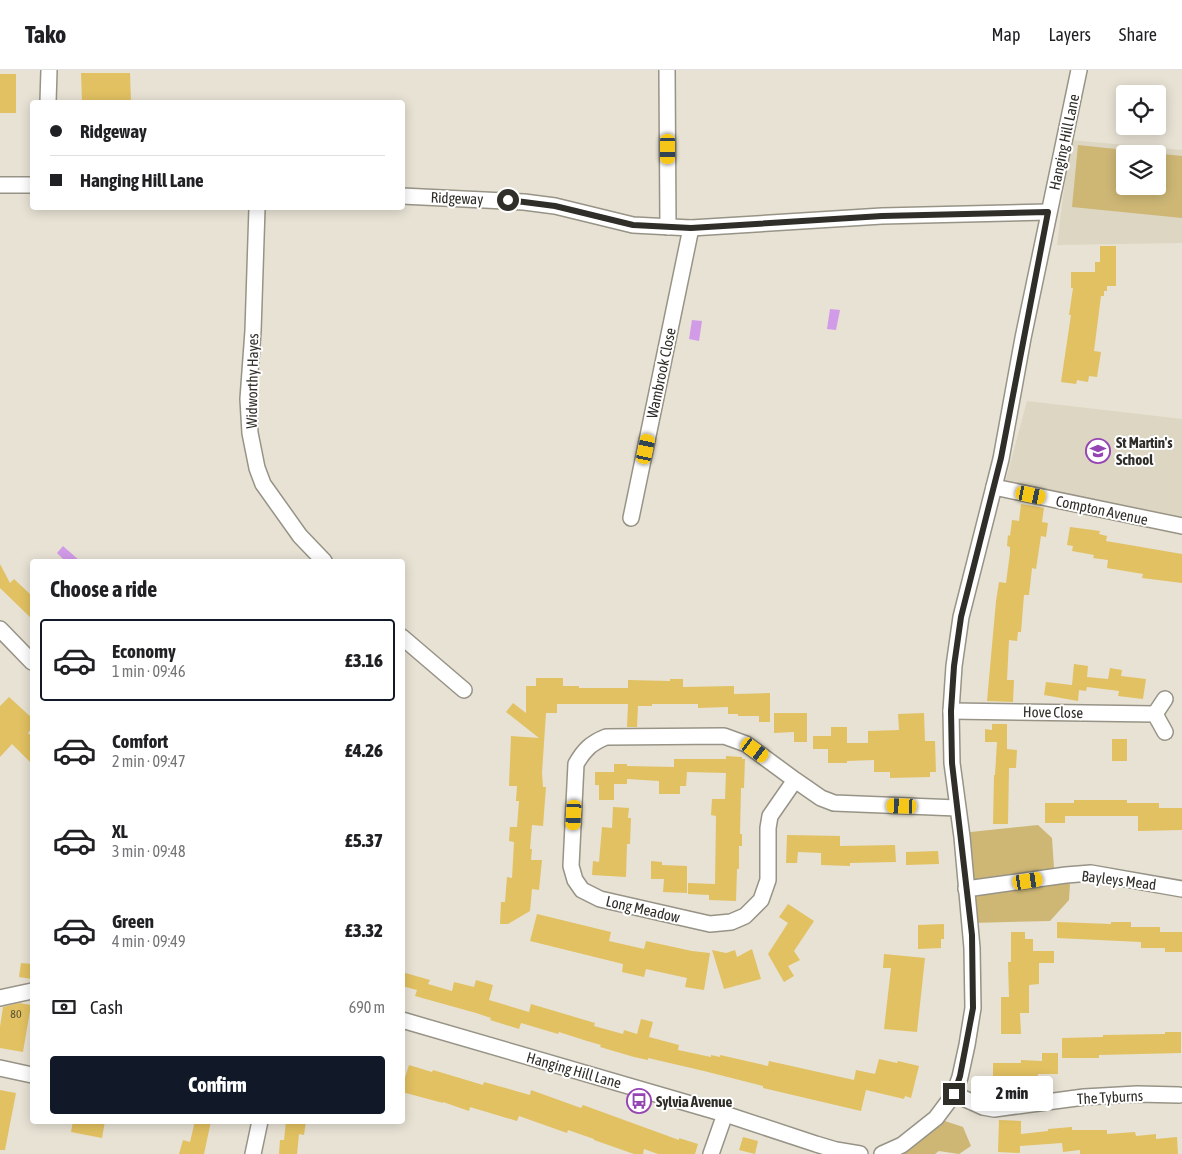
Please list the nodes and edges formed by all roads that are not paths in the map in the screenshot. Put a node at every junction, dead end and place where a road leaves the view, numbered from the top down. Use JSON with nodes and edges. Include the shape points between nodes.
{"nodes":[{"id":1,"x":49,"y":70,"type":"edge"},
{"id":2,"x":667,"y":70,"type":"edge"},
{"id":3,"x":1079,"y":70,"type":"edge"},
{"id":4,"x":48,"y":100,"type":"edge"},
{"id":5,"x":0,"y":185,"type":"edge"},
{"id":6,"x":30,"y":185,"type":"edge"},
{"id":7,"x":405,"y":196,"type":"edge"},
{"id":8,"x":257,"y":210,"type":"edge"},
{"id":9,"x":1048,"y":212,"type":"junction"},
{"id":10,"x":668,"y":227,"type":"junction"},
{"id":11,"x":691,"y":228,"type":"junction"},
{"id":12,"x":994,"y":487,"type":"junction"},
{"id":13,"x":631,"y":518,"type":"dead end"},
{"id":14,"x":1182,"y":526,"type":"edge"},
{"id":15,"x":322,"y":559,"type":"edge"},
{"id":16,"x":0,"y":629,"type":"edge"},
{"id":17,"x":405,"y":640,"type":"edge"},
{"id":18,"x":30,"y":660,"type":"edge"},
{"id":19,"x":464,"y":690,"type":"dead end"},
{"id":20,"x":1165,"y":699,"type":"dead end"},
{"id":21,"x":951,"y":711,"type":"junction"},
{"id":22,"x":1155,"y":714,"type":"junction"},
{"id":23,"x":1165,"y":732,"type":"dead end"},
{"id":24,"x":796,"y":780,"type":"junction"},
{"id":25,"x":957,"y":808,"type":"junction"},
{"id":26,"x":966,"y":889,"type":"junction"},
{"id":27,"x":1182,"y":889,"type":"edge"},
{"id":28,"x":30,"y":990,"type":"edge"},
{"id":29,"x":0,"y":998,"type":"edge"},
{"id":30,"x":405,"y":1021,"type":"edge"},
{"id":31,"x":0,"y":1068,"type":"edge"},
{"id":32,"x":30,"y":1075,"type":"edge"},
{"id":33,"x":954,"y":1094,"type":"junction"},
{"id":34,"x":1179,"y":1096,"type":"dead end"},
{"id":35,"x":725,"y":1114,"type":"junction"},
{"id":36,"x":259,"y":1124,"type":"edge"},
{"id":37,"x":253,"y":1154,"type":"edge"},
{"id":38,"x":711,"y":1154,"type":"edge"},
{"id":39,"x":860,"y":1154,"type":"edge"},
{"id":40,"x":882,"y":1154,"type":"edge"}],
"edges":[{"from":1,"to":4,"type":"street"},
{"from":2,"to":10,"type":"street"},
{"from":3,"to":9,"type":"street","name":"Hanging Hill Lane"},
{"from":5,"to":6,"type":"street"},
{"from":7,"to":10,"type":"street","name":"Ridgeway","via":[[524,202],[633,225]]},
{"from":8,"to":15,"type":"street","name":"Widworthy Hayes","via":[[248,399],[253,450],[263,484],[300,536]]},
{"from":9,"to":11,"type":"street","name":"Ridgeway","via":[[882,216]]},
{"from":9,"to":12,"type":"street","name":"Hanging Hill Lane"},
{"from":10,"to":11,"type":"street","name":"Ridgeway"},
{"from":11,"to":13,"type":"street","name":"Wambrook Close"},
{"from":12,"to":14,"type":"street","name":"Compton Avenue"},
{"from":12,"to":21,"type":"street","name":"Hanging Hill Lane","via":[[961,617]]},
{"from":16,"to":18,"type":"street"},
{"from":17,"to":19,"type":"street"},
{"from":20,"to":22,"type":"street"},
{"from":21,"to":22,"type":"street","name":"Hove Close"},
{"from":21,"to":25,"type":"street","name":"Hanging Hill Lane"},
{"from":22,"to":23,"type":"street"},
{"from":24,"to":24,"type":"street","name":"Long Meadow","via":[[746,744],[724,736],[606,737],[596,741],[583,751],[576,764],[571,866],[575,880],[582,890],[600,899],[710,924],[731,922],[745,916],[761,900],[768,880],[770,816]]},
{"from":24,"to":25,"type":"street","name":"Long Meadow","via":[[834,803]]},
{"from":25,"to":26,"type":"street","name":"Hanging Hill Lane"},
{"from":26,"to":27,"type":"street","name":"Bayleys Mead","via":[[1091,873]]},
{"from":26,"to":33,"type":"street","name":"Hanging Hill Lane","via":[[972,948],[973,1008]]},
{"from":28,"to":29,"type":"street"},
{"from":30,"to":35,"type":"street","name":"Hanging Hill Lane"},
{"from":31,"to":32,"type":"street"},
{"from":33,"to":34,"type":"street","name":"The Tyburns","via":[[994,1110],[1084,1097]]},
{"from":33,"to":40,"type":"street","name":"Hanging Hill Lane","via":[[924,1129]]},
{"from":35,"to":38,"type":"street"},
{"from":35,"to":39,"type":"street","name":"Hanging Hill Lane","via":[[836,1150]]},
{"from":36,"to":37,"type":"street"}]}
